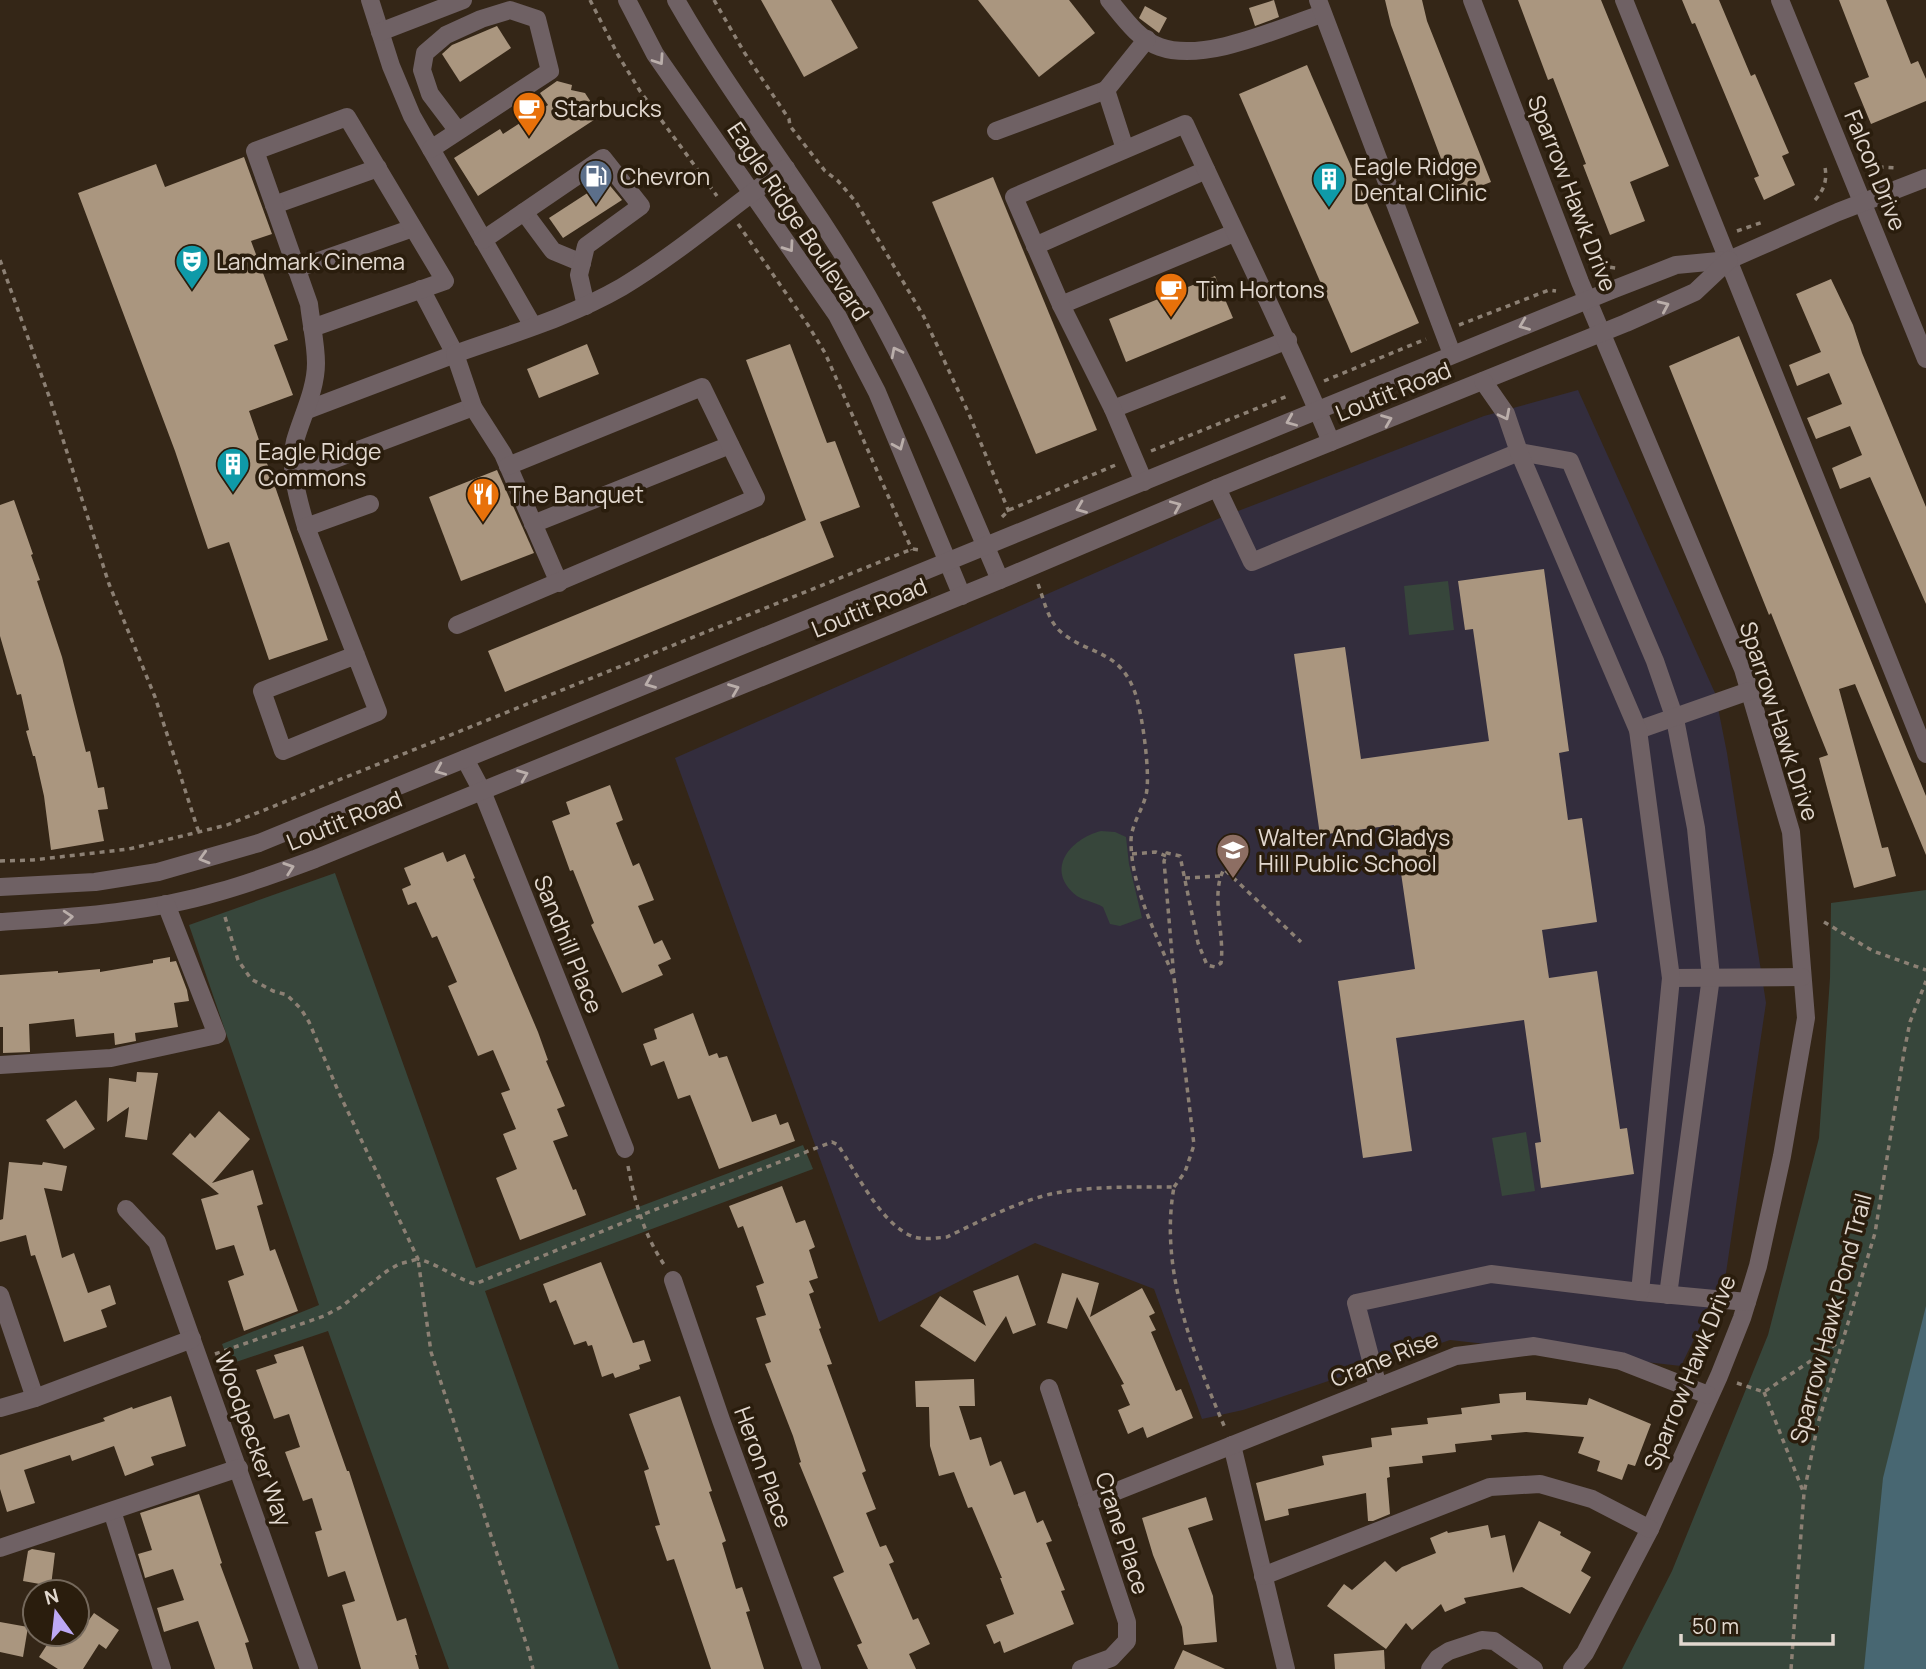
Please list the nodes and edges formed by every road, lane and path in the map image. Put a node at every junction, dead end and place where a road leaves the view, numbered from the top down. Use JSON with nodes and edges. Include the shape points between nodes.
{"nodes":[{"id":1,"x":370,"y":0,"type":"edge"},
{"id":2,"x":463,"y":0,"type":"edge"},
{"id":3,"x":590,"y":0,"type":"edge"},
{"id":4,"x":627,"y":0,"type":"edge"},
{"id":5,"x":676,"y":0,"type":"edge"},
{"id":6,"x":714,"y":0,"type":"edge"},
{"id":7,"x":1110,"y":0,"type":"edge"},
{"id":8,"x":1472,"y":0,"type":"edge"},
{"id":9,"x":1624,"y":0,"type":"edge"},
{"id":10,"x":1780,"y":0,"type":"edge"},
{"id":11,"x":1320,"y":7,"type":"edge"},
{"id":12,"x":380,"y":32,"type":"junction"},
{"id":13,"x":1147,"y":39,"type":"junction"},
{"id":14,"x":1106,"y":90,"type":"junction"},
{"id":15,"x":458,"y":131,"type":"junction"},
{"id":16,"x":996,"y":131,"type":"dead end"},
{"id":17,"x":431,"y":149,"type":"junction"},
{"id":18,"x":1125,"y":149,"type":"junction"},
{"id":19,"x":378,"y":168,"type":"junction"},
{"id":20,"x":786,"y":168,"type":"junction"},
{"id":21,"x":1206,"y":170,"type":"junction"},
{"id":22,"x":1926,"y":178,"type":"edge"},
{"id":23,"x":705,"y":180,"type":"dead end"},
{"id":24,"x":751,"y":193,"type":"junction"},
{"id":25,"x":1863,"y":203,"type":"junction"},
{"id":26,"x":274,"y":205,"type":"junction"},
{"id":27,"x":524,"y":212,"type":"junction"},
{"id":28,"x":413,"y":228,"type":"junction"},
{"id":29,"x":741,"y":228,"type":"dead end"},
{"id":30,"x":1234,"y":233,"type":"junction"},
{"id":31,"x":483,"y":240,"type":"junction"},
{"id":32,"x":1035,"y":246,"type":"junction"},
{"id":33,"x":0,"y":260,"type":"edge"},
{"id":34,"x":1729,"y":260,"type":"junction"},
{"id":35,"x":582,"y":263,"type":"junction"},
{"id":36,"x":296,"y":269,"type":"junction"},
{"id":37,"x":421,"y":289,"type":"junction"},
{"id":38,"x":1588,"y":300,"type":"junction"},
{"id":39,"x":1061,"y":305,"type":"junction"},
{"id":40,"x":586,"y":306,"type":"junction"},
{"id":41,"x":533,"y":326,"type":"junction"},
{"id":42,"x":312,"y":328,"type":"junction"},
{"id":43,"x":1602,"y":333,"type":"junction"},
{"id":44,"x":1287,"y":340,"type":"junction"},
{"id":45,"x":1925,"y":351,"type":"edge"},
{"id":46,"x":455,"y":354,"type":"junction"},
{"id":47,"x":1452,"y":354,"type":"junction"},
{"id":48,"x":1483,"y":381,"type":"junction"},
{"id":49,"x":1294,"y":393,"type":"dead end"},
{"id":50,"x":473,"y":407,"type":"junction"},
{"id":51,"x":1113,"y":409,"type":"junction"},
{"id":52,"x":307,"y":410,"type":"junction"},
{"id":53,"x":1317,"y":410,"type":"junction"},
{"id":54,"x":1331,"y":442,"type":"junction"},
{"id":55,"x":730,"y":445,"type":"junction"},
{"id":56,"x":1147,"y":452,"type":"dead end"},
{"id":57,"x":1519,"y":452,"type":"junction"},
{"id":58,"x":1119,"y":464,"type":"dead end"},
{"id":59,"x":508,"y":466,"type":"junction"},
{"id":60,"x":295,"y":474,"type":"junction"},
{"id":61,"x":1144,"y":482,"type":"junction"},
{"id":62,"x":1217,"y":488,"type":"junction"},
{"id":63,"x":370,"y":504,"type":"dead end"},
{"id":64,"x":1009,"y":510,"type":"junction"},
{"id":65,"x":1004,"y":516,"type":"dead end"},
{"id":66,"x":533,"y":524,"type":"junction"},
{"id":67,"x":306,"y":527,"type":"junction"},
{"id":68,"x":986,"y":547,"type":"junction"},
{"id":69,"x":912,"y":549,"type":"junction"},
{"id":70,"x":918,"y":553,"type":"dead end"},
{"id":71,"x":949,"y":562,"type":"junction"},
{"id":72,"x":1036,"y":578,"type":"dead end"},
{"id":73,"x":1000,"y":580,"type":"junction"},
{"id":74,"x":559,"y":583,"type":"junction"},
{"id":75,"x":962,"y":596,"type":"junction"},
{"id":76,"x":457,"y":625,"type":"dead end"},
{"id":77,"x":356,"y":655,"type":"junction"},
{"id":78,"x":1749,"y":691,"type":"junction"},
{"id":79,"x":1675,"y":719,"type":"junction"},
{"id":80,"x":1638,"y":730,"type":"junction"},
{"id":81,"x":1926,"y":754,"type":"edge"},
{"id":82,"x":466,"y":759,"type":"junction"},
{"id":83,"x":482,"y":792,"type":"junction"},
{"id":84,"x":199,"y":833,"type":"junction"},
{"id":85,"x":1132,"y":854,"type":"junction"},
{"id":86,"x":1166,"y":856,"type":"junction"},
{"id":87,"x":0,"y":861,"type":"edge"},
{"id":88,"x":1220,"y":876,"type":"junction"},
{"id":89,"x":1185,"y":878,"type":"junction"},
{"id":90,"x":0,"y":887,"type":"edge"},
{"id":91,"x":166,"y":904,"type":"junction"},
{"id":92,"x":225,"y":917,"type":"dead end"},
{"id":93,"x":0,"y":922,"type":"edge"},
{"id":94,"x":1824,"y":922,"type":"dead end"},
{"id":95,"x":1301,"y":942,"type":"dead end"},
{"id":96,"x":1926,"y":970,"type":"edge"},
{"id":97,"x":1712,"y":977,"type":"junction"},
{"id":98,"x":1802,"y":977,"type":"junction"},
{"id":99,"x":1174,"y":978,"type":"junction"},
{"id":100,"x":1671,"y":978,"type":"junction"},
{"id":101,"x":1926,"y":981,"type":"edge"},
{"id":102,"x":0,"y":1065,"type":"edge"},
{"id":103,"x":625,"y":1149,"type":"joint"},
{"id":104,"x":1174,"y":1187,"type":"junction"},
{"id":105,"x":126,"y":1209,"type":"dead end"},
{"id":106,"x":639,"y":1217,"type":"junction"},
{"id":107,"x":418,"y":1259,"type":"junction"},
{"id":108,"x":673,"y":1280,"type":"joint"},
{"id":109,"x":1640,"y":1292,"type":"junction"},
{"id":110,"x":0,"y":1295,"type":"edge"},
{"id":111,"x":1668,"y":1295,"type":"junction"},
{"id":112,"x":1747,"y":1302,"type":"junction"},
{"id":113,"x":192,"y":1339,"type":"junction"},
{"id":114,"x":1841,"y":1341,"type":"junction"},
{"id":115,"x":200,"y":1360,"type":"junction"},
{"id":116,"x":1719,"y":1376,"type":"junction"},
{"id":117,"x":1378,"y":1387,"type":"junction"},
{"id":118,"x":1049,"y":1388,"type":"dead end"},
{"id":119,"x":1763,"y":1392,"type":"junction"},
{"id":120,"x":1709,"y":1395,"type":"junction"},
{"id":121,"x":36,"y":1398,"type":"junction"},
{"id":122,"x":0,"y":1408,"type":"edge"},
{"id":123,"x":1232,"y":1446,"type":"junction"},
{"id":124,"x":239,"y":1468,"type":"junction"},
{"id":125,"x":1804,"y":1493,"type":"junction"},
{"id":126,"x":1087,"y":1503,"type":"junction"},
{"id":127,"x":112,"y":1511,"type":"junction"},
{"id":128,"x":1650,"y":1529,"type":"junction"},
{"id":129,"x":0,"y":1548,"type":"edge"},
{"id":130,"x":1264,"y":1576,"type":"junction"},
{"id":131,"x":162,"y":1669,"type":"edge"},
{"id":132,"x":309,"y":1669,"type":"edge"},
{"id":133,"x":533,"y":1669,"type":"edge"},
{"id":134,"x":812,"y":1669,"type":"edge"},
{"id":135,"x":1081,"y":1669,"type":"edge"},
{"id":136,"x":1286,"y":1669,"type":"edge"},
{"id":137,"x":1430,"y":1669,"type":"edge"},
{"id":138,"x":1534,"y":1669,"type":"edge"},
{"id":139,"x":1572,"y":1669,"type":"edge"},
{"id":140,"x":1791,"y":1669,"type":"edge"}],
"edges":[{"from":1,"to":12,"type":"street"},
{"from":2,"to":12,"type":"street"},
{"from":3,"to":23,"type":"path","via":[[640,92]]},
{"from":4,"to":24,"type":"street","name":"Eagle Ridge Boulevard","one_way":true,"via":[[655,54]]},
{"from":5,"to":20,"type":"street","name":"Eagle Ridge Boulevard","via":[[705,52]]},
{"from":6,"to":64,"type":"path","via":[[790,126],[856,202],[924,317]]},
{"from":7,"to":13,"type":"street","via":[[1134,31]]},
{"from":8,"to":38,"type":"street","name":"Sparrow Hawk Drive"},
{"from":9,"to":34,"type":"street"},
{"from":10,"to":25,"type":"street","name":"Falcon Drive"},
{"from":11,"to":13,"type":"street","via":[[1237,42],[1195,52],[1160,47]]},
{"from":11,"to":47,"type":"street"},
{"from":12,"to":17,"type":"street","via":[[412,116]]},
{"from":13,"to":14,"type":"street"},
{"from":14,"to":16,"type":"street"},
{"from":14,"to":18,"type":"street"},
{"from":15,"to":15,"type":"street","via":[[550,71],[537,19],[510,10],[446,35],[425,53],[422,70],[430,93]]},
{"from":15,"to":17,"type":"street"},
{"from":17,"to":31,"type":"street"},
{"from":18,"to":21,"type":"street","via":[[1185,124]]},
{"from":18,"to":32,"type":"street","via":[[1014,197]]},
{"from":19,"to":26,"type":"street"},
{"from":19,"to":26,"type":"street","via":[[347,117],[255,151]]},
{"from":19,"to":28,"type":"street"},
{"from":20,"to":24,"type":"street"},
{"from":68,"to":20,"type":"street","name":"Eagle Ridge Boulevard","one_way":true,"via":[[922,403],[867,295]]},
{"from":21,"to":30,"type":"street"},
{"from":21,"to":32,"type":"street"},
{"from":22,"to":25,"type":"street","name":"Loutit Road"},
{"from":24,"to":40,"type":"street","via":[[652,267]]},
{"from":24,"to":71,"type":"street","name":"Eagle Ridge Boulevard","one_way":true,"via":[[837,315],[877,391]]},
{"from":25,"to":34,"type":"street","name":"Loutit Road"},
{"from":25,"to":45,"type":"street","name":"Falcon Drive"},
{"from":26,"to":36,"type":"street"},
{"from":27,"to":31,"type":"street"},
{"from":27,"to":35,"type":"street","via":[[553,251]]},
{"from":27,"to":35,"type":"street","via":[[603,158],[641,206],[586,246]]},
{"from":28,"to":36,"type":"street"},
{"from":28,"to":37,"type":"street","via":[[445,281]]},
{"from":29,"to":69,"type":"path","via":[[825,353]]},
{"from":30,"to":39,"type":"street"},
{"from":30,"to":44,"type":"street"},
{"from":31,"to":41,"type":"street"},
{"from":32,"to":39,"type":"street"},
{"from":33,"to":84,"type":"path"},
{"from":34,"to":38,"type":"street","name":"Loutit Road","via":[[1676,265]]},
{"from":43,"to":34,"type":"street","name":"Loutit Road","one_way":true,"via":[[1695,292]]},
{"from":34,"to":81,"type":"street"},
{"from":35,"to":40,"type":"street","via":[[579,275]]},
{"from":36,"to":42,"type":"street"},
{"from":37,"to":42,"type":"street"},
{"from":37,"to":46,"type":"street"},
{"from":38,"to":43,"type":"street","name":"Sparrow Hawk Drive"},
{"from":38,"to":47,"type":"street","name":"Loutit Road","one_way":true},
{"from":39,"to":51,"type":"street"},
{"from":40,"to":41,"type":"street"},
{"from":41,"to":46,"type":"street"},
{"from":42,"to":52,"type":"street","via":[[316,364]]},
{"from":43,"to":48,"type":"street","name":"Loutit Road"},
{"from":43,"to":78,"type":"street","name":"Sparrow Hawk Drive"},
{"from":44,"to":51,"type":"street"},
{"from":44,"to":53,"type":"street"},
{"from":46,"to":50,"type":"street"},
{"from":46,"to":52,"type":"street"},
{"from":47,"to":53,"type":"street","name":"Loutit Road"},
{"from":54,"to":48,"type":"street","name":"Loutit Road","one_way":true},
{"from":48,"to":57,"type":"street","one_way":true,"via":[[1506,414]]},
{"from":49,"to":56,"type":"path"},
{"from":50,"to":59,"type":"street"},
{"from":50,"to":60,"type":"street"},
{"from":51,"to":61,"type":"street"},
{"from":52,"to":60,"type":"street","via":[[294,444]]},
{"from":53,"to":54,"type":"street"},
{"from":53,"to":61,"type":"street","name":"Loutit Road","one_way":true},
{"from":54,"to":62,"type":"street","name":"Loutit Road"},
{"from":55,"to":59,"type":"street","via":[[702,387]]},
{"from":55,"to":66,"type":"street"},
{"from":55,"to":74,"type":"street","via":[[756,498]]},
{"from":57,"to":62,"type":"street","via":[[1252,562]]},
{"from":57,"to":79,"type":"street","via":[[1570,461],[1656,661]]},
{"from":57,"to":80,"type":"street"},
{"from":58,"to":64,"type":"path"},
{"from":59,"to":66,"type":"street"},
{"from":60,"to":67,"type":"street"},
{"from":61,"to":68,"type":"street","name":"Loutit Road","one_way":true},
{"from":73,"to":62,"type":"street","name":"Loutit Road","one_way":true},
{"from":63,"to":67,"type":"street"},
{"from":64,"to":65,"type":"path"},
{"from":66,"to":74,"type":"street"},
{"from":67,"to":77,"type":"street"},
{"from":68,"to":71,"type":"street","name":"Loutit Road"},
{"from":68,"to":73,"type":"street","name":"Eagle Ridge Boulevard"},
{"from":69,"to":70,"type":"path"},
{"from":69,"to":84,"type":"path","via":[[255,816]]},
{"from":71,"to":75,"type":"street","name":"Eagle Ridge Boulevard"},
{"from":71,"to":82,"type":"street","name":"Loutit Road","one_way":true},
{"from":72,"to":85,"type":"path","via":[[1061,633],[1117,663],[1135,690],[1147,786],[1131,838]]},
{"from":73,"to":75,"type":"street","name":"Loutit Road"},
{"from":74,"to":76,"type":"street"},
{"from":83,"to":75,"type":"street","name":"Loutit Road","one_way":true},
{"from":77,"to":77,"type":"street","via":[[377,712],[283,751],[262,691]]},
{"from":78,"to":79,"type":"street"},
{"from":78,"to":98,"type":"street","name":"Sparrow Hawk Drive","via":[[1791,832]]},
{"from":79,"to":80,"type":"street"},
{"from":79,"to":97,"type":"street","via":[[1696,828]]},
{"from":80,"to":100,"type":"street"},
{"from":82,"to":83,"type":"street","name":"Sandhill Place"},
{"from":82,"to":90,"type":"street","name":"Loutit Road","one_way":true,"via":[[259,843],[158,872],[95,882]]},
{"from":91,"to":83,"type":"street","name":"Loutit Road","one_way":true,"via":[[303,863]]},
{"from":83,"to":103,"type":"street","name":"Sandhill Place"},
{"from":84,"to":87,"type":"path","via":[[106,853]]},
{"from":85,"to":86,"type":"path"},
{"from":85,"to":99,"type":"path","via":[[1142,898]]},
{"from":86,"to":89,"type":"path","via":[[1180,856]]},
{"from":86,"to":99,"type":"path"},
{"from":88,"to":89,"type":"path"},
{"from":88,"to":89,"type":"path","via":[[1223,950],[1221,963],[1215,967],[1207,965],[1200,954]]},
{"from":88,"to":95,"type":"path","via":[[1224,869]]},
{"from":93,"to":91,"type":"street","name":"Loutit Road","one_way":true,"via":[[100,915]]},
{"from":91,"to":102,"type":"street","via":[[217,1035],[111,1058]]},
{"from":92,"to":107,"type":"path","via":[[238,960],[251,979],[287,995],[309,1022]]},
{"from":94,"to":96,"type":"path","via":[[1873,951]]},
{"from":97,"to":98,"type":"street"},
{"from":97,"to":100,"type":"street"},
{"from":97,"to":111,"type":"street"},
{"from":98,"to":112,"type":"street","name":"Sparrow Hawk Drive","via":[[1804,1030],[1779,1168]]},
{"from":99,"to":104,"type":"path","via":[[1194,1145]]},
{"from":100,"to":109,"type":"street"},
{"from":101,"to":114,"type":"path","name":"Sparrow Hawk Pond Trail","via":[[1903,1052],[1875,1233]]},
{"from":103,"to":106,"type":"path"},
{"from":104,"to":106,"type":"path","via":[[1056,1193],[947,1237],[915,1237],[883,1213],[838,1145],[831,1142]]},
{"from":104,"to":123,"type":"path","via":[[1170,1235],[1178,1299]]},
{"from":105,"to":113,"type":"street","via":[[157,1242]]},
{"from":106,"to":107,"type":"path","via":[[475,1284]]},
{"from":106,"to":108,"type":"path"},
{"from":107,"to":115,"type":"path","via":[[387,1271],[324,1317]]},
{"from":107,"to":133,"type":"path","via":[[431,1352]]},
{"from":108,"to":134,"type":"street","name":"Heron Place"},
{"from":109,"to":111,"type":"street"},
{"from":109,"to":117,"type":"street","via":[[1491,1274],[1356,1303]]},
{"from":110,"to":121,"type":"street"},
{"from":111,"to":112,"type":"street"},
{"from":112,"to":116,"type":"street","name":"Sparrow Hawk Drive"},
{"from":113,"to":115,"type":"street","name":"Woodpecker Way"},
{"from":113,"to":121,"type":"street","name":"Woodpecker Way"},
{"from":114,"to":119,"type":"path"},
{"from":114,"to":125,"type":"path","name":"Sparrow Hawk Pond Trail"},
{"from":115,"to":124,"type":"street","name":"Woodpecker Way"},
{"from":116,"to":119,"type":"path"},
{"from":116,"to":120,"type":"street","name":"Sparrow Hawk Drive"},
{"from":117,"to":120,"type":"street","name":"Crane Rise","via":[[1456,1356],[1534,1346],[1621,1361]]},
{"from":117,"to":123,"type":"street","name":"Crane Rise"},
{"from":118,"to":126,"type":"street","name":"Crane Place"},
{"from":119,"to":125,"type":"path"},
{"from":120,"to":128,"type":"street","name":"Sparrow Hawk Drive"},
{"from":121,"to":122,"type":"street","name":"Woodpecker Way"},
{"from":123,"to":126,"type":"street","name":"Crane Rise"},
{"from":123,"to":130,"type":"street"},
{"from":124,"to":127,"type":"street"},
{"from":124,"to":132,"type":"street","name":"Woodpecker Way"},
{"from":125,"to":140,"type":"path","name":"Sparrow Hawk Pond Trail"},
{"from":126,"to":135,"type":"street","name":"Crane Place","via":[[1126,1622],[1127,1641],[1111,1658]]},
{"from":127,"to":129,"type":"street"},
{"from":127,"to":131,"type":"street"},
{"from":128,"to":130,"type":"street","via":[[1592,1499],[1540,1484],[1490,1487]]},
{"from":128,"to":139,"type":"street","name":"Sparrow Hawk Drive","via":[[1585,1653]]},
{"from":130,"to":136,"type":"street"},
{"from":137,"to":138,"type":"street","via":[[1449,1651],[1482,1640],[1494,1641]]}]}
